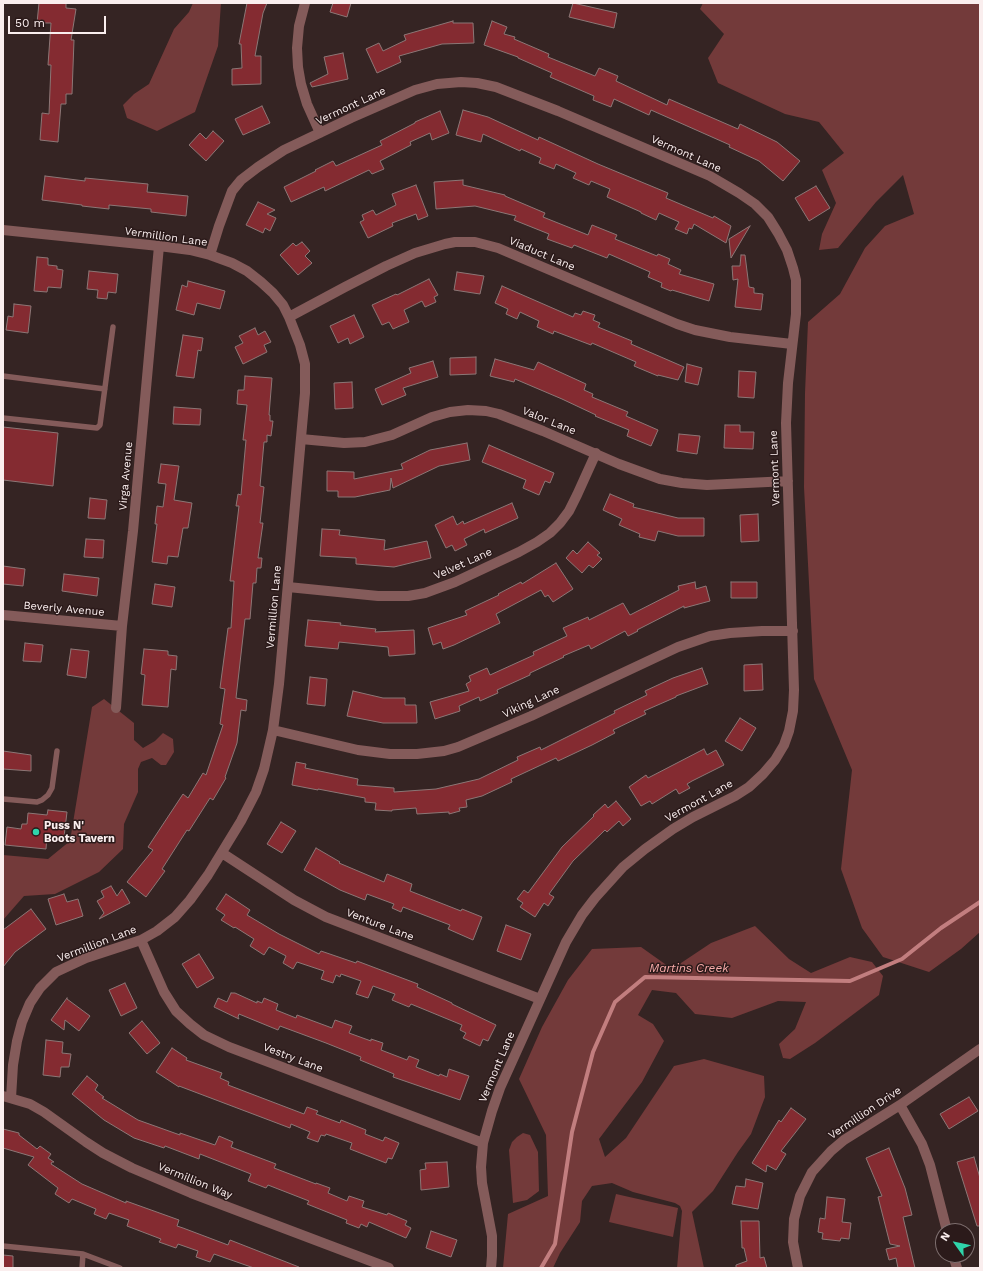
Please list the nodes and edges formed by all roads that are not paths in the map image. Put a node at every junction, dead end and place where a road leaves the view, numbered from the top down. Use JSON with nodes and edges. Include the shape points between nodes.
{"nodes":[{"id":1,"x":305,"y":3,"type":"edge"},
{"id":2,"x":320,"y":133,"type":"junction"},
{"id":3,"x":3,"y":230,"type":"edge"},
{"id":4,"x":159,"y":246,"type":"junction"},
{"id":5,"x":210,"y":255,"type":"junction"},
{"id":6,"x":289,"y":317,"type":"junction"},
{"id":7,"x":113,"y":327,"type":"dead end"},
{"id":8,"x":792,"y":344,"type":"junction"},
{"id":9,"x":3,"y":376,"type":"edge"},
{"id":10,"x":105,"y":389,"type":"junction"},
{"id":11,"x":3,"y":418,"type":"edge"},
{"id":12,"x":301,"y":439,"type":"junction"},
{"id":13,"x":596,"y":453,"type":"junction"},
{"id":14,"x":788,"y":481,"type":"junction"},
{"id":15,"x":288,"y":587,"type":"junction"},
{"id":16,"x":3,"y":615,"type":"edge"},
{"id":17,"x":122,"y":626,"type":"junction"},
{"id":18,"x":793,"y":631,"type":"junction"},
{"id":19,"x":116,"y":708,"type":"dead end"},
{"id":20,"x":273,"y":730,"type":"junction"},
{"id":21,"x":57,"y":751,"type":"dead end"},
{"id":22,"x":3,"y":800,"type":"edge"},
{"id":23,"x":222,"y":853,"type":"junction"},
{"id":24,"x":141,"y":940,"type":"junction"},
{"id":25,"x":540,"y":999,"type":"junction"},
{"id":26,"x":980,"y":1049,"type":"edge"},
{"id":27,"x":7,"y":1097,"type":"edge"},
{"id":28,"x":900,"y":1105,"type":"junction"},
{"id":29,"x":483,"y":1143,"type":"junction"},
{"id":30,"x":945,"y":1223,"type":"edge"},
{"id":31,"x":3,"y":1246,"type":"edge"},
{"id":32,"x":83,"y":1254,"type":"junction"},
{"id":33,"x":82,"y":1268,"type":"edge"},
{"id":34,"x":120,"y":1268,"type":"edge"},
{"id":35,"x":389,"y":1268,"type":"edge"},
{"id":36,"x":491,"y":1268,"type":"edge"},
{"id":37,"x":798,"y":1268,"type":"edge"}],
"edges":[{"from":1,"to":2,"type":"street","via":[[299,26],[298,67],[301,84]]},
{"from":2,"to":5,"type":"street","name":"Vermont Lane","via":[[284,150],[241,180],[232,191]]},
{"from":2,"to":8,"type":"street","name":"Vermont Lane","via":[[415,90],[437,84],[477,83],[531,100],[710,176],[750,200],[768,217],[778,233],[789,256],[796,280],[796,314]]},
{"from":3,"to":4,"type":"street","name":"Vermillion Lane"},
{"from":4,"to":5,"type":"street","name":"Vermillion Lane"},
{"from":4,"to":17,"type":"street","name":"Virga Avenue"},
{"from":5,"to":6,"type":"street","name":"Vermillion Lane","via":[[247,271],[278,299]]},
{"from":6,"to":8,"type":"street","name":"Viaduct Lane","via":[[415,253],[455,242],[475,242],[498,248],[695,330]]},
{"from":6,"to":12,"type":"street","name":"Vermillion Lane","via":[[305,364]]},
{"from":7,"to":10,"type":"lane"},
{"from":8,"to":14,"type":"street","name":"Vermont Lane","via":[[786,423]]},
{"from":9,"to":10,"type":"lane"},
{"from":10,"to":11,"type":"lane","via":[[100,425],[97,428]]},
{"from":12,"to":13,"type":"street","name":"Valor Lane","via":[[365,442],[392,435],[432,417],[468,410],[500,414]]},
{"from":12,"to":15,"type":"street","name":"Vermillion Lane"},
{"from":13,"to":14,"type":"street","name":"Valor Lane","via":[[660,479],[682,483],[707,485]]},
{"from":13,"to":15,"type":"street","name":"Velvet Lane","via":[[569,511],[550,533],[519,552],[455,582],[408,596],[378,596]]},
{"from":14,"to":18,"type":"street","name":"Vermont Lane"},
{"from":15,"to":20,"type":"street","name":"Vermillion Lane"},
{"from":16,"to":17,"type":"street","name":"Beverly Avenue"},
{"from":17,"to":19,"type":"street","name":"Virga Avenue"},
{"from":18,"to":20,"type":"street","name":"Viking Lane","via":[[730,633],[710,636],[678,647],[525,719],[444,751],[390,754],[358,750]]},
{"from":18,"to":25,"type":"street","name":"Vermont Lane","via":[[793,711],[784,745],[775,760],[749,787],[673,829],[623,867],[582,915],[566,942]]},
{"from":20,"to":23,"type":"street","name":"Vermillion Lane","via":[[256,792]]},
{"from":21,"to":22,"type":"lane","via":[[52,788],[48,795],[37,802]]},
{"from":23,"to":24,"type":"street","name":"Vermillion Lane","via":[[190,900],[175,917]]},
{"from":23,"to":25,"type":"street","name":"Venture Lane","via":[[294,900],[326,917]]},
{"from":24,"to":27,"type":"street","name":"Vermillion Lane","via":[[72,964],[56,972],[43,985],[30,1003],[22,1022],[16,1041]]},
{"from":24,"to":29,"type":"street","name":"Vestry Lane","via":[[164,992],[176,1011],[204,1035],[229,1047]]},
{"from":25,"to":29,"type":"street","name":"Vermont Lane","via":[[500,1088]]},
{"from":26,"to":28,"type":"street","name":"Vermillion Drive"},
{"from":27,"to":35,"type":"street","name":"Vermillion Way","via":[[30,1104],[92,1146],[132,1168]]},
{"from":28,"to":30,"type":"street","via":[[930,1164]]},
{"from":28,"to":37,"type":"street","name":"Vermillion Drive","via":[[844,1140],[812,1172],[800,1196],[794,1219],[794,1248]]},
{"from":29,"to":36,"type":"street","name":"Vermont Lane","via":[[482,1183],[492,1236]]},
{"from":31,"to":32,"type":"lane"},
{"from":32,"to":33,"type":"lane"},
{"from":32,"to":34,"type":"lane"}]}
